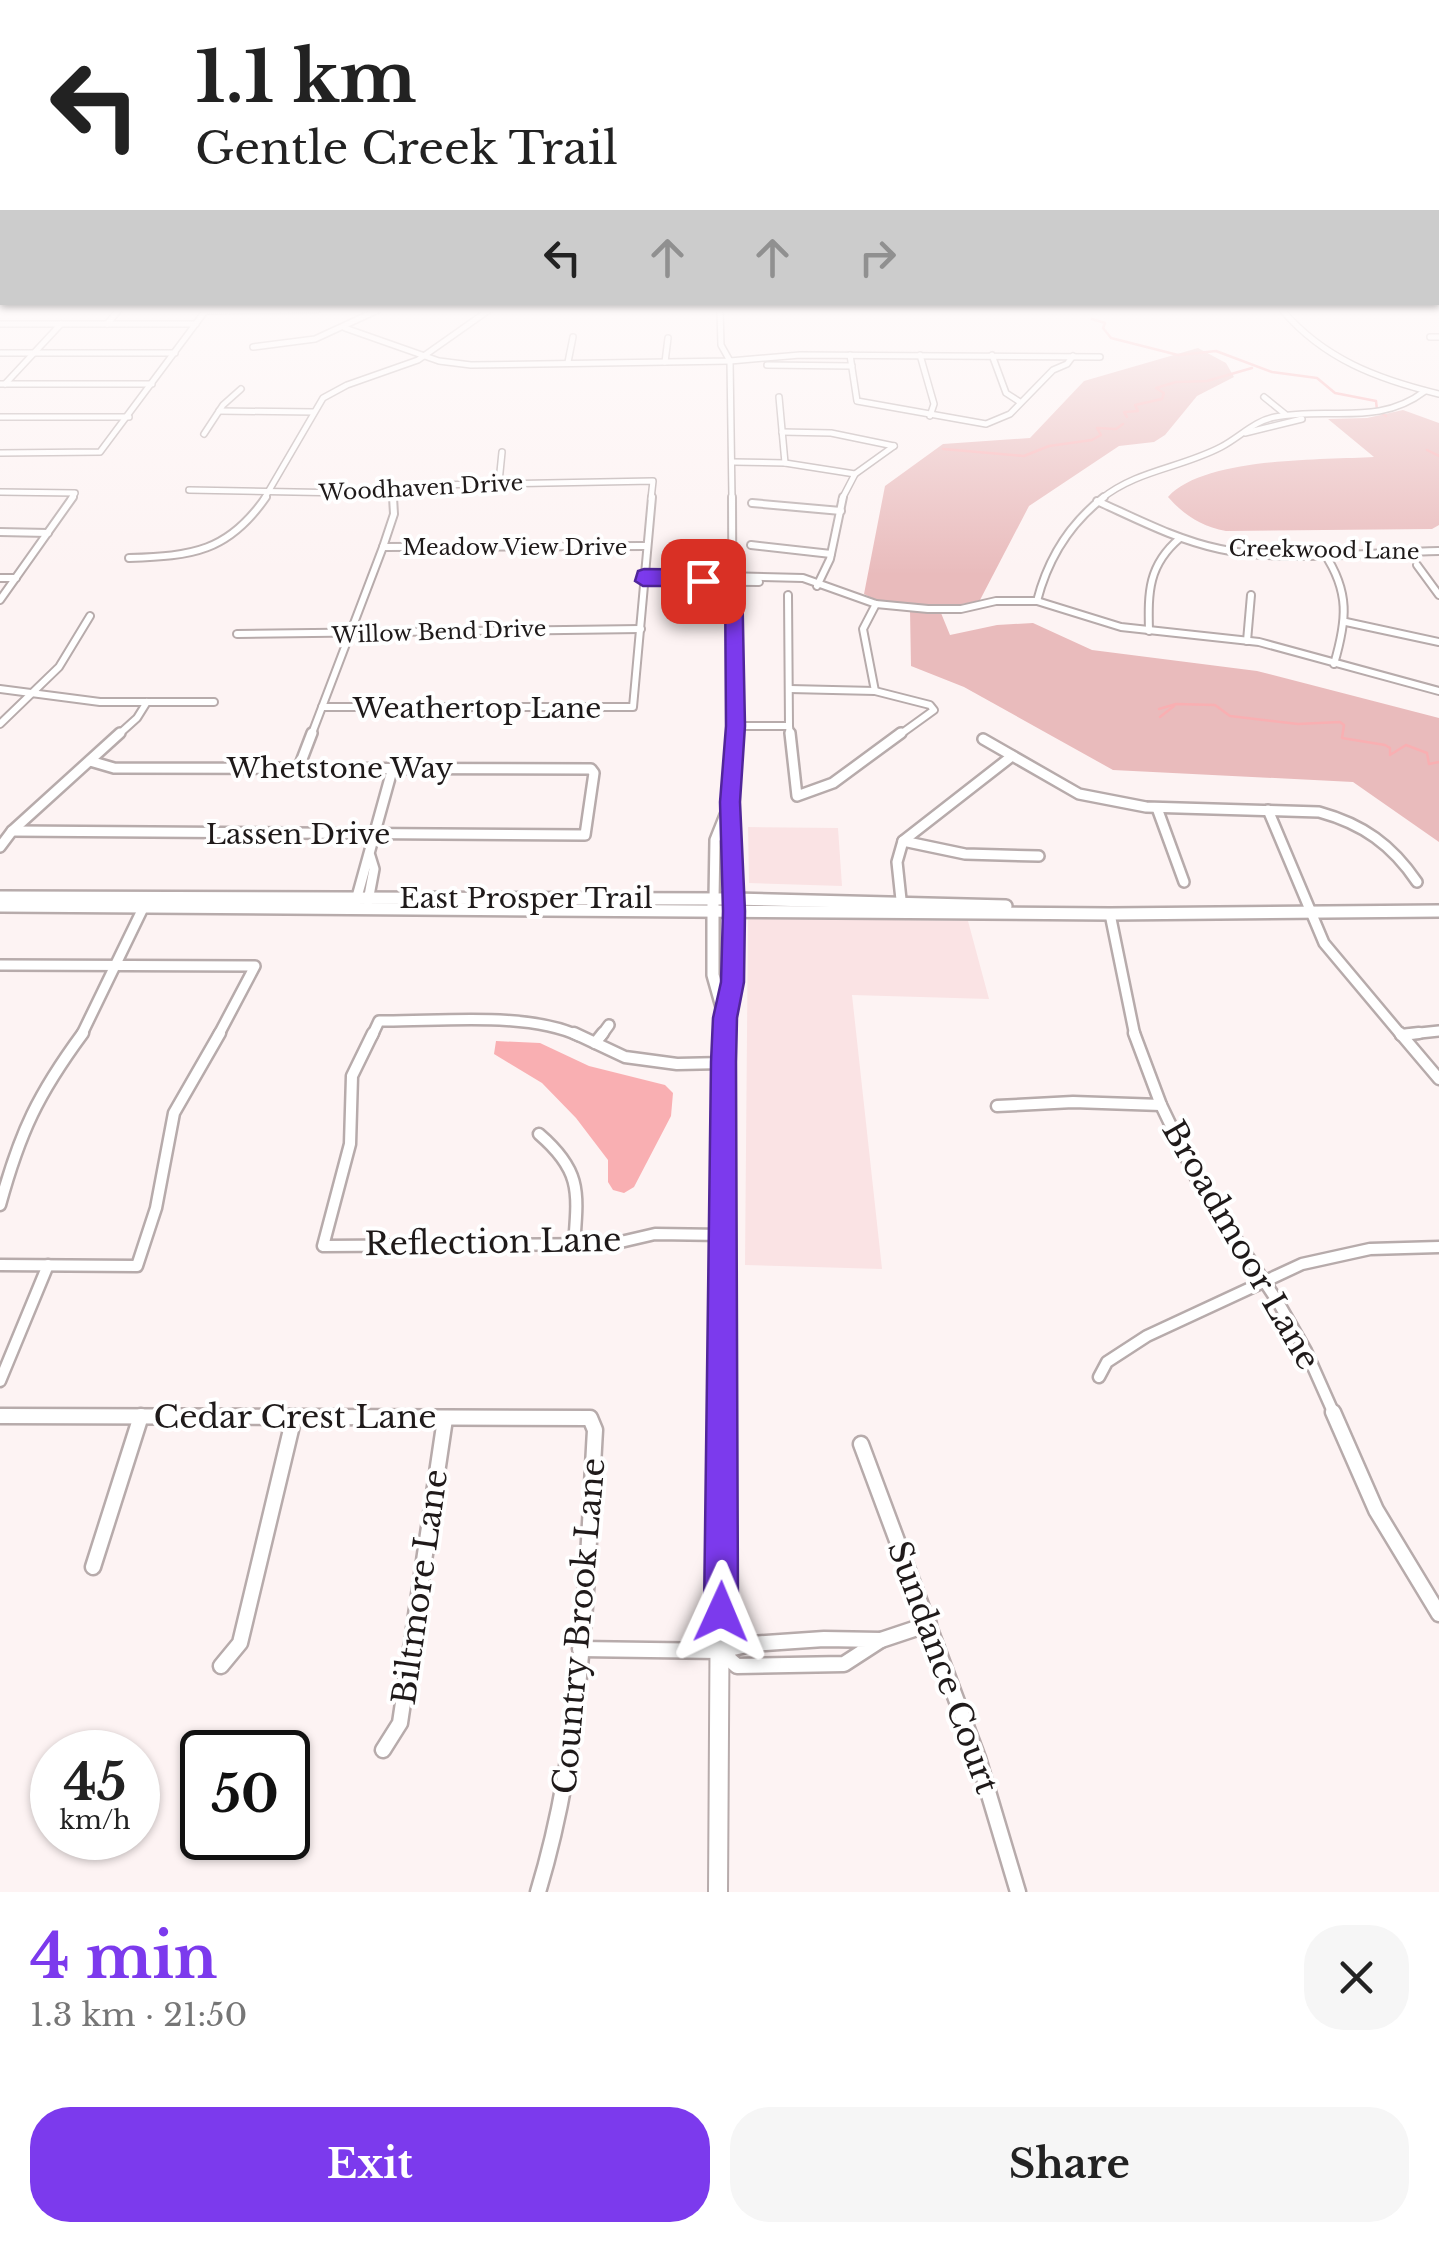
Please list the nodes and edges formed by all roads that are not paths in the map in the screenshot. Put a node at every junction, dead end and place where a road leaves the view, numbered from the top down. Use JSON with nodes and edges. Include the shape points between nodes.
{"nodes":[{"id":1,"x":142,"y":398,"type":"edge"},
{"id":2,"x":232,"y":398,"type":"edge"},
{"id":3,"x":324,"y":398,"type":"edge"},
{"id":4,"x":731,"y":398,"type":"edge"},
{"id":5,"x":779,"y":398,"type":"edge"},
{"id":6,"x":857,"y":398,"type":"edge"},
{"id":7,"x":932,"y":398,"type":"edge"},
{"id":8,"x":1014,"y":398,"type":"edge"},
{"id":9,"x":1024,"y":398,"type":"edge"},
{"id":10,"x":1266,"y":398,"type":"edge"},
{"id":11,"x":1416,"y":398,"type":"edge"},
{"id":12,"x":1020,"y":402,"type":"junction"},
{"id":13,"x":219,"y":411,"type":"junction"},
{"id":14,"x":314,"y":412,"type":"junction"},
{"id":15,"x":1381,"y":412,"type":"joint"},
{"id":16,"x":1285,"y":414,"type":"junction"},
{"id":17,"x":1309,"y":415,"type":"junction"},
{"id":18,"x":930,"y":416,"type":"junction"},
{"id":19,"x":0,"y":417,"type":"edge"},
{"id":20,"x":128,"y":417,"type":"junction"},
{"id":21,"x":1294,"y":420,"type":"junction"},
{"id":22,"x":1283,"y":423,"type":"junction"},
{"id":23,"x":782,"y":432,"type":"junction"},
{"id":24,"x":204,"y":434,"type":"dead end"},
{"id":25,"x":1240,"y":434,"type":"junction"},
{"id":26,"x":1298,"y":434,"type":"dead end"},
{"id":27,"x":502,"y":452,"type":"dead end"},
{"id":28,"x":0,"y":453,"type":"edge"},
{"id":29,"x":733,"y":462,"type":"junction"},
{"id":30,"x":784,"y":463,"type":"junction"},
{"id":31,"x":855,"y":474,"type":"junction"},
{"id":32,"x":499,"y":482,"type":"junction"},
{"id":33,"x":393,"y":488,"type":"junction"},
{"id":34,"x":189,"y":490,"type":"dead end"},
{"id":35,"x":0,"y":492,"type":"edge"},
{"id":36,"x":269,"y":493,"type":"junction"},
{"id":37,"x":1098,"y":501,"type":"junction"},
{"id":38,"x":752,"y":503,"type":"dead end"},
{"id":39,"x":841,"y":511,"type":"junction"},
{"id":40,"x":0,"y":532,"type":"edge"},
{"id":41,"x":48,"y":533,"type":"junction"},
{"id":42,"x":1180,"y":538,"type":"junction"},
{"id":43,"x":751,"y":545,"type":"dead end"},
{"id":44,"x":646,"y":546,"type":"junction"},
{"id":45,"x":384,"y":547,"type":"junction"},
{"id":46,"x":1439,"y":551,"type":"edge"},
{"id":47,"x":1324,"y":553,"type":"junction"},
{"id":48,"x":831,"y":554,"type":"junction"},
{"id":49,"x":129,"y":558,"type":"dead end"},
{"id":50,"x":1417,"y":566,"type":"dead end"},
{"id":51,"x":0,"y":578,"type":"edge"},
{"id":52,"x":16,"y":578,"type":"junction"},
{"id":53,"x":643,"y":578,"type":"junction"},
{"id":54,"x":734,"y":578,"type":"junction"},
{"id":55,"x":819,"y":584,"type":"junction"},
{"id":56,"x":788,"y":595,"type":"dead end"},
{"id":57,"x":1250,"y":595,"type":"dead end"},
{"id":58,"x":1439,"y":595,"type":"edge"},
{"id":59,"x":0,"y":600,"type":"edge"},
{"id":60,"x":1037,"y":600,"type":"junction"},
{"id":61,"x":876,"y":604,"type":"junction"},
{"id":62,"x":90,"y":616,"type":"dead end"},
{"id":63,"x":1346,"y":622,"type":"junction"},
{"id":64,"x":641,"y":629,"type":"junction"},
{"id":65,"x":1149,"y":631,"type":"junction"},
{"id":66,"x":238,"y":634,"type":"dead end"},
{"id":67,"x":351,"y":635,"type":"junction"},
{"id":68,"x":1247,"y":641,"type":"junction"},
{"id":69,"x":1439,"y":642,"type":"edge"},
{"id":70,"x":1334,"y":664,"type":"junction"},
{"id":71,"x":0,"y":689,"type":"edge"},
{"id":72,"x":790,"y":689,"type":"junction"},
{"id":73,"x":875,"y":691,"type":"junction"},
{"id":74,"x":37,"y":692,"type":"junction"},
{"id":75,"x":1439,"y":692,"type":"edge"},
{"id":76,"x":147,"y":702,"type":"junction"},
{"id":77,"x":214,"y":702,"type":"dead end"},
{"id":78,"x":322,"y":708,"type":"junction"},
{"id":79,"x":0,"y":724,"type":"edge"},
{"id":80,"x":735,"y":726,"type":"junction"},
{"id":81,"x":789,"y":726,"type":"junction"},
{"id":82,"x":984,"y":739,"type":"dead end"},
{"id":83,"x":1012,"y":756,"type":"junction"},
{"id":84,"x":90,"y":761,"type":"junction"},
{"id":85,"x":394,"y":767,"type":"junction"},
{"id":86,"x":299,"y":768,"type":"junction"},
{"id":87,"x":730,"y":802,"type":"junction"},
{"id":88,"x":1158,"y":808,"type":"junction"},
{"id":89,"x":1268,"y":810,"type":"junction"},
{"id":90,"x":12,"y":831,"type":"junction"},
{"id":91,"x":374,"y":834,"type":"junction"},
{"id":92,"x":585,"y":834,"type":"joint"},
{"id":93,"x":904,"y":842,"type":"junction"},
{"id":94,"x":0,"y":847,"type":"edge"},
{"id":95,"x":1039,"y":856,"type":"dead end"},
{"id":96,"x":1184,"y":882,"type":"dead end"},
{"id":97,"x":1417,"y":882,"type":"dead end"},
{"id":98,"x":0,"y":897,"type":"edge"},
{"id":99,"x":146,"y":903,"type":"junction"},
{"id":100,"x":362,"y":903,"type":"junction"},
{"id":101,"x":714,"y":905,"type":"junction"},
{"id":102,"x":734,"y":905,"type":"junction"},
{"id":103,"x":0,"y":906,"type":"edge"},
{"id":104,"x":902,"y":906,"type":"junction"},
{"id":105,"x":1310,"y":909,"type":"junction"},
{"id":106,"x":1439,"y":911,"type":"edge"},
{"id":107,"x":1050,"y":912,"type":"joint"},
{"id":108,"x":1110,"y":914,"type":"junction"},
{"id":109,"x":0,"y":965,"type":"edge"},
{"id":110,"x":118,"y":965,"type":"junction"},
{"id":111,"x":725,"y":1018,"type":"junction"},
{"id":112,"x":609,"y":1025,"type":"dead end"},
{"id":113,"x":1439,"y":1031,"type":"edge"},
{"id":114,"x":1401,"y":1035,"type":"junction"},
{"id":115,"x":595,"y":1042,"type":"junction"},
{"id":116,"x":724,"y":1062,"type":"junction"},
{"id":117,"x":1439,"y":1079,"type":"edge"},
{"id":118,"x":1161,"y":1105,"type":"junction"},
{"id":119,"x":997,"y":1106,"type":"dead end"},
{"id":120,"x":539,"y":1134,"type":"dead end"},
{"id":121,"x":0,"y":1205,"type":"edge"},
{"id":122,"x":723,"y":1235,"type":"junction"},
{"id":123,"x":574,"y":1244,"type":"junction"},
{"id":124,"x":1439,"y":1247,"type":"edge"},
{"id":125,"x":0,"y":1265,"type":"edge"},
{"id":126,"x":48,"y":1266,"type":"junction"},
{"id":127,"x":137,"y":1266,"type":"joint"},
{"id":128,"x":1264,"y":1280,"type":"junction"},
{"id":129,"x":1099,"y":1377,"type":"dead end"},
{"id":130,"x":0,"y":1382,"type":"edge"},
{"id":131,"x":0,"y":1416,"type":"edge"},
{"id":132,"x":140,"y":1416,"type":"junction"},
{"id":133,"x":294,"y":1417,"type":"junction"},
{"id":134,"x":590,"y":1418,"type":"joint"},
{"id":135,"x":446,"y":1419,"type":"junction"},
{"id":136,"x":861,"y":1444,"type":"dead end"},
{"id":137,"x":93,"y":1567,"type":"dead end"},
{"id":138,"x":1439,"y":1614,"type":"edge"},
{"id":139,"x":929,"y":1624,"type":"junction"},
{"id":140,"x":881,"y":1640,"type":"junction"},
{"id":141,"x":816,"y":1642,"type":"junction"},
{"id":142,"x":580,"y":1649,"type":"junction"},
{"id":143,"x":720,"y":1651,"type":"junction"},
{"id":144,"x":221,"y":1666,"type":"dead end"},
{"id":145,"x":819,"y":1667,"type":"junction"},
{"id":146,"x":383,"y":1750,"type":"dead end"},
{"id":147,"x":538,"y":1892,"type":"edge"},
{"id":148,"x":718,"y":1892,"type":"edge"},
{"id":149,"x":1018,"y":1892,"type":"edge"}],
"edges":[{"from":1,"to":20,"type":"street"},
{"from":2,"to":13,"type":"street"},
{"from":3,"to":14,"type":"street"},
{"from":4,"to":29,"type":"street"},
{"from":5,"to":23,"type":"street"},
{"from":6,"to":18,"type":"street"},
{"from":7,"to":18,"type":"street"},
{"from":8,"to":12,"type":"street"},
{"from":9,"to":12,"type":"street"},
{"from":10,"to":16,"type":"street"},
{"from":11,"to":15,"type":"street"},
{"from":12,"to":18,"type":"street","via":[[1000,421],[986,424]]},
{"from":13,"to":14,"type":"street"},
{"from":13,"to":24,"type":"street"},
{"from":14,"to":36,"type":"street"},
{"from":15,"to":17,"type":"street"},
{"from":16,"to":17,"type":"street"},
{"from":16,"to":21,"type":"street"},
{"from":16,"to":25,"type":"street","via":[[1255,421]]},
{"from":17,"to":21,"type":"street"},
{"from":19,"to":20,"type":"street"},
{"from":20,"to":28,"type":"street","via":[[100,452]]},
{"from":21,"to":22,"type":"street"},
{"from":22,"to":25,"type":"street"},
{"from":22,"to":26,"type":"street"},
{"from":23,"to":30,"type":"street"},
{"from":23,"to":31,"type":"street","via":[[894,446]]},
{"from":25,"to":37,"type":"street","via":[[1216,450],[1147,472]]},
{"from":27,"to":32,"type":"street"},
{"from":29,"to":30,"type":"street"},
{"from":29,"to":54,"type":"street"},
{"from":30,"to":31,"type":"street"},
{"from":31,"to":39,"type":"street"},
{"from":32,"to":33,"type":"street","name":"Woodhaven Drive"},
{"from":32,"to":44,"type":"street","name":"Woodhaven Drive","via":[[653,481]]},
{"from":33,"to":36,"type":"street","name":"Woodhaven Drive"},
{"from":33,"to":45,"type":"street"},
{"from":34,"to":36,"type":"street","name":"Woodhaven Drive"},
{"from":35,"to":41,"type":"street","via":[[75,493]]},
{"from":36,"to":49,"type":"street","via":[[243,530],[208,551]]},
{"from":37,"to":42,"type":"street","name":"Creekwood Lane"},
{"from":37,"to":60,"type":"street","via":[[1064,536]]},
{"from":38,"to":39,"type":"street"},
{"from":39,"to":48,"type":"street"},
{"from":40,"to":41,"type":"street"},
{"from":41,"to":52,"type":"street"},
{"from":42,"to":47,"type":"street","name":"Creekwood Lane","via":[[1248,553]]},
{"from":42,"to":65,"type":"street","via":[[1152,567]]},
{"from":43,"to":48,"type":"street"},
{"from":44,"to":45,"type":"street","name":"Meadow View Drive"},
{"from":44,"to":53,"type":"street"},
{"from":45,"to":67,"type":"street"},
{"from":46,"to":47,"type":"street","name":"Creekwood Lane"},
{"from":47,"to":63,"type":"street","via":[[1346,587]]},
{"from":48,"to":55,"type":"street"},
{"from":50,"to":58,"type":"street"},
{"from":51,"to":52,"type":"street"},
{"from":52,"to":59,"type":"street"},
{"from":53,"to":54,"type":"street"},
{"from":53,"to":64,"type":"street"},
{"from":54,"to":55,"type":"street"},
{"from":54,"to":80,"type":"street"},
{"from":55,"to":61,"type":"street"},
{"from":56,"to":72,"type":"street"},
{"from":57,"to":68,"type":"street"},
{"from":60,"to":61,"type":"street","via":[[944,610]]},
{"from":60,"to":65,"type":"street"},
{"from":61,"to":73,"type":"street","via":[[863,629]]},
{"from":62,"to":74,"type":"street"},
{"from":63,"to":69,"type":"street"},
{"from":63,"to":70,"type":"street"},
{"from":64,"to":67,"type":"street","name":"Willow Bend Drive"},
{"from":64,"to":78,"type":"street","name":"Weathertop Lane","via":[[633,708]]},
{"from":65,"to":68,"type":"street"},
{"from":66,"to":67,"type":"street","name":"Willow Bend Drive"},
{"from":67,"to":78,"type":"street"},
{"from":68,"to":70,"type":"street"},
{"from":70,"to":75,"type":"street"},
{"from":71,"to":74,"type":"street"},
{"from":72,"to":73,"type":"street"},
{"from":72,"to":81,"type":"street"},
{"from":73,"to":81,"type":"street","via":[[934,710],[833,782],[797,796]]},
{"from":74,"to":76,"type":"street"},
{"from":74,"to":79,"type":"street"},
{"from":76,"to":77,"type":"street"},
{"from":76,"to":84,"type":"street"},
{"from":78,"to":86,"type":"street"},
{"from":80,"to":81,"type":"street"},
{"from":80,"to":87,"type":"street"},
{"from":82,"to":83,"type":"street"},
{"from":83,"to":88,"type":"street","via":[[1079,794]]},
{"from":83,"to":93,"type":"street"},
{"from":84,"to":86,"type":"street","name":"Whetstone Way","via":[[114,768]]},
{"from":84,"to":90,"type":"street"},
{"from":85,"to":86,"type":"street","name":"Whetstone Way"},
{"from":85,"to":91,"type":"street"},
{"from":85,"to":92,"type":"street","name":"Whetstone Way","via":[[590,769]]},
{"from":87,"to":101,"type":"street","via":[[715,840]]},
{"from":87,"to":102,"type":"street"},
{"from":88,"to":89,"type":"street"},
{"from":88,"to":96,"type":"street"},
{"from":89,"to":97,"type":"street","via":[[1319,812],[1370,829]]},
{"from":89,"to":105,"type":"street"},
{"from":90,"to":91,"type":"street","name":"Lassen Drive"},
{"from":90,"to":94,"type":"street"},
{"from":91,"to":92,"type":"street","name":"Lassen Drive"},
{"from":91,"to":100,"type":"street","via":[[374,869]]},
{"from":93,"to":95,"type":"street","via":[[965,854]]},
{"from":93,"to":104,"type":"street","via":[[897,862]]},
{"from":98,"to":99,"type":"main road","name":"East Prosper Trail"},
{"from":99,"to":100,"type":"main road","name":"East Prosper Trail"},
{"from":99,"to":103,"type":"main road","name":"East Prosper Trail"},
{"from":99,"to":110,"type":"street"},
{"from":100,"to":101,"type":"main road","name":"East Prosper Trail"},
{"from":101,"to":102,"type":"main road","name":"East Prosper Trail"},
{"from":101,"to":111,"type":"main road","via":[[712,975]]},
{"from":102,"to":104,"type":"main road","name":"East Prosper Trail"},
{"from":102,"to":111,"type":"main road"},
{"from":104,"to":107,"type":"main road","name":"East Prosper Trail"},
{"from":105,"to":106,"type":"main road","name":"East Prosper Trail"},
{"from":105,"to":108,"type":"main road","name":"East Prosper Trail"},
{"from":105,"to":114,"type":"street","via":[[1329,951]]},
{"from":107,"to":108,"type":"main road","name":"East Prosper Trail"},
{"from":108,"to":118,"type":"street","name":"Broadmoor Lane","via":[[1130,1022]]},
{"from":109,"to":110,"type":"street"},
{"from":110,"to":121,"type":"street","via":[[90,1024],[43,1088],[14,1151]]},
{"from":110,"to":127,"type":"street","via":[[254,966],[238,1007],[178,1104]]},
{"from":111,"to":116,"type":"main road"},
{"from":112,"to":115,"type":"street"},
{"from":113,"to":114,"type":"street"},
{"from":114,"to":117,"type":"street"},
{"from":115,"to":116,"type":"street","via":[[626,1056],[676,1064]]},
{"from":115,"to":123,"type":"street","name":"Reflection Lane","via":[[525,1023],[379,1021],[352,1076],[350,1144],[322,1246]]},
{"from":116,"to":122,"type":"main road"},
{"from":118,"to":119,"type":"street"},
{"from":118,"to":128,"type":"street","name":"Broadmoor Lane","via":[[1198,1182]]},
{"from":120,"to":123,"type":"street","via":[[562,1152],[578,1179]]},
{"from":122,"to":123,"type":"street","name":"Reflection Lane","via":[[655,1234]]},
{"from":122,"to":143,"type":"main road"},
{"from":124,"to":128,"type":"street","via":[[1330,1256]]},
{"from":125,"to":126,"type":"street"},
{"from":126,"to":127,"type":"street"},
{"from":126,"to":130,"type":"street"},
{"from":128,"to":129,"type":"street","via":[[1128,1347],[1106,1362]]},
{"from":128,"to":138,"type":"street","name":"Broadmoor Lane","via":[[1306,1351],[1376,1510]]},
{"from":131,"to":132,"type":"street","name":"Cedar Crest Lane"},
{"from":132,"to":133,"type":"street","name":"Cedar Crest Lane"},
{"from":132,"to":137,"type":"street"},
{"from":133,"to":135,"type":"street","name":"Cedar Crest Lane"},
{"from":133,"to":144,"type":"street","via":[[240,1643]]},
{"from":134,"to":135,"type":"street","name":"Cedar Crest Lane"},
{"from":134,"to":142,"type":"street","name":"Country Brook Lane","via":[[596,1430]]},
{"from":135,"to":146,"type":"street","name":"Biltmore Lane","via":[[400,1723]]},
{"from":136,"to":139,"type":"street","name":"Sundance Court"},
{"from":139,"to":140,"type":"street"},
{"from":139,"to":149,"type":"street","name":"Sundance Court"},
{"from":140,"to":141,"type":"street"},
{"from":140,"to":145,"type":"street","via":[[844,1664]]},
{"from":141,"to":143,"type":"street","via":[[736,1644]]},
{"from":141,"to":145,"type":"street"},
{"from":142,"to":143,"type":"street"},
{"from":142,"to":147,"type":"street","name":"Country Brook Lane","via":[[571,1770]]},
{"from":143,"to":145,"type":"street","via":[[737,1666]]},
{"from":143,"to":148,"type":"main road"}]}
